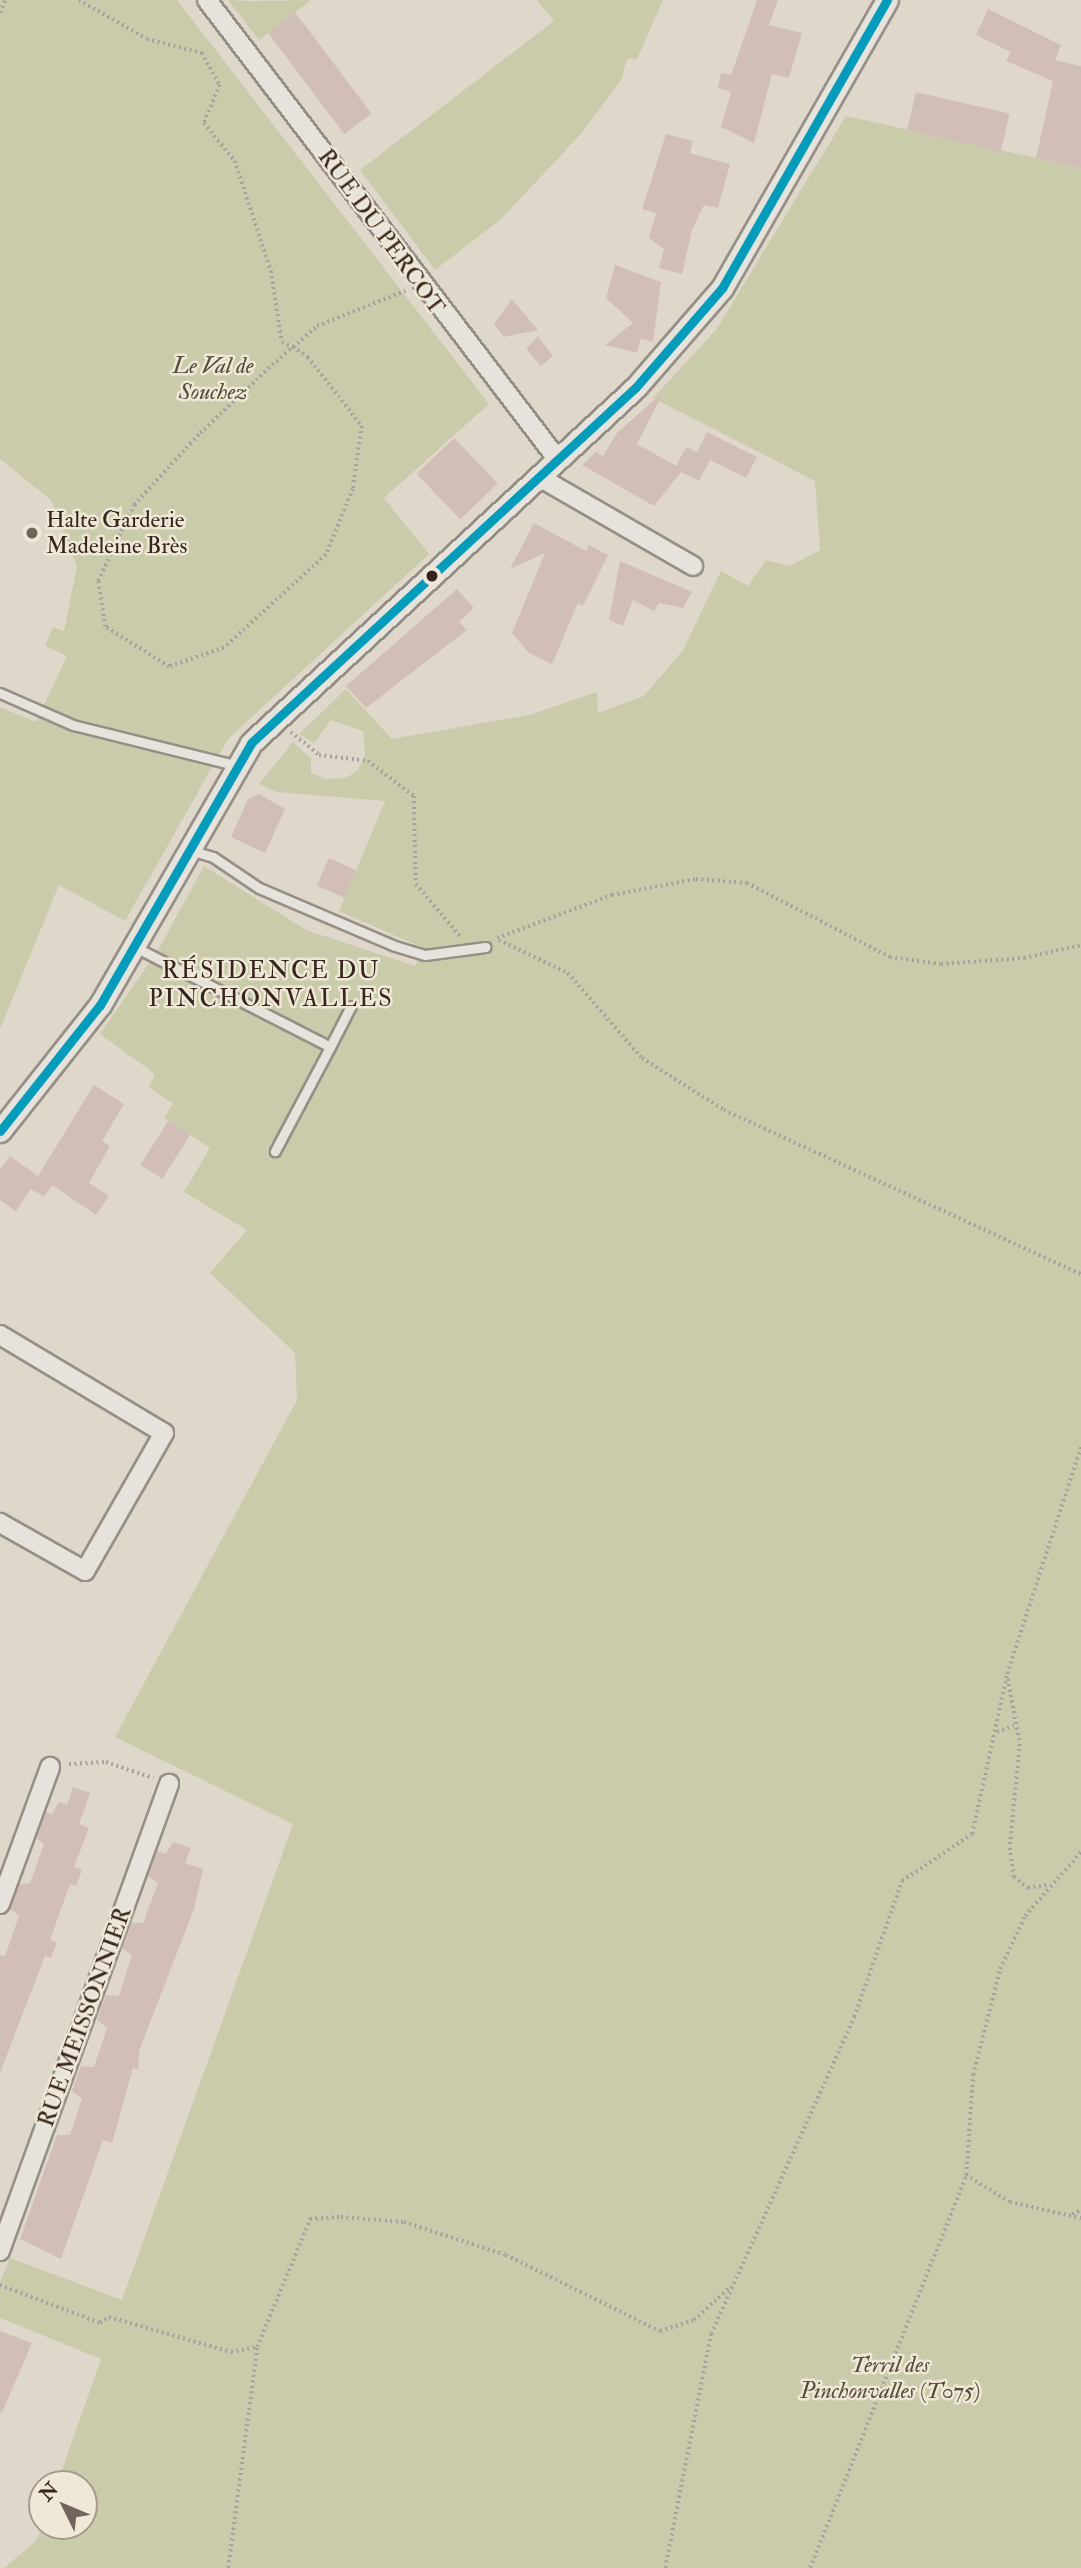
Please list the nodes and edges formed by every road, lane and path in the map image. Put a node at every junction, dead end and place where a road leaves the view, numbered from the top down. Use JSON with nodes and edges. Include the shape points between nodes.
{"nodes":[{"id":1,"x":5,"y":0,"type":"edge"},
{"id":2,"x":79,"y":0,"type":"edge"},
{"id":3,"x":207,"y":0,"type":"edge"},
{"id":4,"x":887,"y":0,"type":"edge"},
{"id":5,"x":0,"y":13,"type":"edge"},
{"id":6,"x":419,"y":284,"type":"junction"},
{"id":7,"x":293,"y":347,"type":"junction"},
{"id":8,"x":548,"y":469,"type":"junction"},
{"id":9,"x":693,"y":566,"type":"dead end"},
{"id":10,"x":0,"y":693,"type":"edge"},
{"id":11,"x":274,"y":718,"type":"junction"},
{"id":12,"x":235,"y":765,"type":"junction"},
{"id":13,"x":188,"y":849,"type":"junction"},
{"id":14,"x":497,"y":939,"type":"junction"},
{"id":15,"x":1081,"y":946,"type":"edge"},
{"id":16,"x":135,"y":947,"type":"junction"},
{"id":17,"x":485,"y":947,"type":"junction"},
{"id":18,"x":351,"y":1006,"type":"dead end"},
{"id":19,"x":330,"y":1046,"type":"junction"},
{"id":20,"x":0,"y":1131,"type":"edge"},
{"id":21,"x":275,"y":1151,"type":"dead end"},
{"id":22,"x":1081,"y":1274,"type":"edge"},
{"id":23,"x":0,"y":1335,"type":"edge"},
{"id":24,"x":1081,"y":1446,"type":"edge"},
{"id":25,"x":0,"y":1523,"type":"edge"},
{"id":26,"x":1007,"y":1674,"type":"junction"},
{"id":27,"x":1014,"y":1726,"type":"junction"},
{"id":28,"x":997,"y":1732,"type":"junction"},
{"id":29,"x":50,"y":1767,"type":"joint"},
{"id":30,"x":169,"y":1784,"type":"joint"},
{"id":31,"x":1081,"y":1852,"type":"edge"},
{"id":32,"x":1054,"y":1883,"type":"junction"},
{"id":33,"x":0,"y":1904,"type":"edge"},
{"id":34,"x":966,"y":2175,"type":"junction"},
{"id":35,"x":1081,"y":2210,"type":"edge"},
{"id":36,"x":1072,"y":2214,"type":"junction"},
{"id":37,"x":1081,"y":2218,"type":"edge"},
{"id":38,"x":754,"y":2237,"type":"junction"},
{"id":39,"x":0,"y":2251,"type":"edge"},
{"id":40,"x":0,"y":2286,"type":"edge"},
{"id":41,"x":257,"y":2347,"type":"junction"},
{"id":42,"x":228,"y":2568,"type":"edge"},
{"id":43,"x":665,"y":2568,"type":"edge"},
{"id":44,"x":810,"y":2568,"type":"edge"}],
"edges":[{"from":1,"to":5,"type":"path"},
{"from":2,"to":7,"type":"path","via":[[147,39],[202,53],[220,85],[204,123],[235,161],[271,271],[282,342]]},
{"from":3,"to":6,"type":"street","name":"RUE DU PERCOT"},
{"from":4,"to":8,"type":"street","via":[[722,288],[664,358]]},
{"from":6,"to":7,"type":"path","via":[[317,326]]},
{"from":6,"to":8,"type":"street","name":"RUE DU PERCOT"},
{"from":7,"to":7,"type":"path","via":[[134,505],[98,582],[105,627],[169,667],[224,648],[308,573],[326,555],[353,489],[362,426],[341,392]]},
{"from":8,"to":9,"type":"street"},
{"from":8,"to":11,"type":"street"},
{"from":10,"to":12,"type":"lane","via":[[73,725]]},
{"from":11,"to":12,"type":"street"},
{"from":11,"to":17,"type":"path","via":[[319,755],[368,761],[414,796],[416,884],[463,939]]},
{"from":12,"to":13,"type":"street"},
{"from":13,"to":16,"type":"street"},
{"from":13,"to":17,"type":"lane","via":[[213,857],[259,888],[395,946],[425,955]]},
{"from":14,"to":15,"type":"path","via":[[612,895],[696,879],[747,883],[890,957],[941,964],[1024,958]]},
{"from":14,"to":17,"type":"path"},
{"from":14,"to":22,"type":"path","via":[[568,973],[642,1058],[724,1111]]},
{"from":16,"to":19,"type":"lane"},
{"from":16,"to":20,"type":"street","via":[[100,1005]]},
{"from":18,"to":19,"type":"lane"},
{"from":19,"to":21,"type":"lane"},
{"from":23,"to":25,"type":"street","via":[[164,1433],[85,1571]]},
{"from":24,"to":26,"type":"path"},
{"from":26,"to":27,"type":"path"},
{"from":26,"to":28,"type":"path"},
{"from":27,"to":28,"type":"path"},
{"from":27,"to":32,"type":"path","via":[[1020,1744],[1010,1848],[1014,1877],[1028,1888]]},
{"from":28,"to":38,"type":"path","via":[[972,1834],[902,1881],[854,2017]]},
{"from":29,"to":30,"type":"path","via":[[106,1762]]},
{"from":29,"to":33,"type":"street"},
{"from":30,"to":39,"type":"street","name":"RUE MEISSONNIER"},
{"from":31,"to":32,"type":"path"},
{"from":32,"to":34,"type":"path","via":[[1026,1916],[1000,1969],[973,2075]]},
{"from":34,"to":36,"type":"path","via":[[1010,2202]]},
{"from":34,"to":44,"type":"path"},
{"from":35,"to":36,"type":"path"},
{"from":36,"to":37,"type":"path"},
{"from":38,"to":41,"type":"path","via":[[735,2283],[694,2320],[660,2331],[506,2255],[404,2222],[310,2218]]},
{"from":38,"to":43,"type":"path","via":[[712,2334]]},
{"from":40,"to":41,"type":"path","via":[[100,2323],[109,2317],[231,2352]]},
{"from":41,"to":42,"type":"path"}]}
